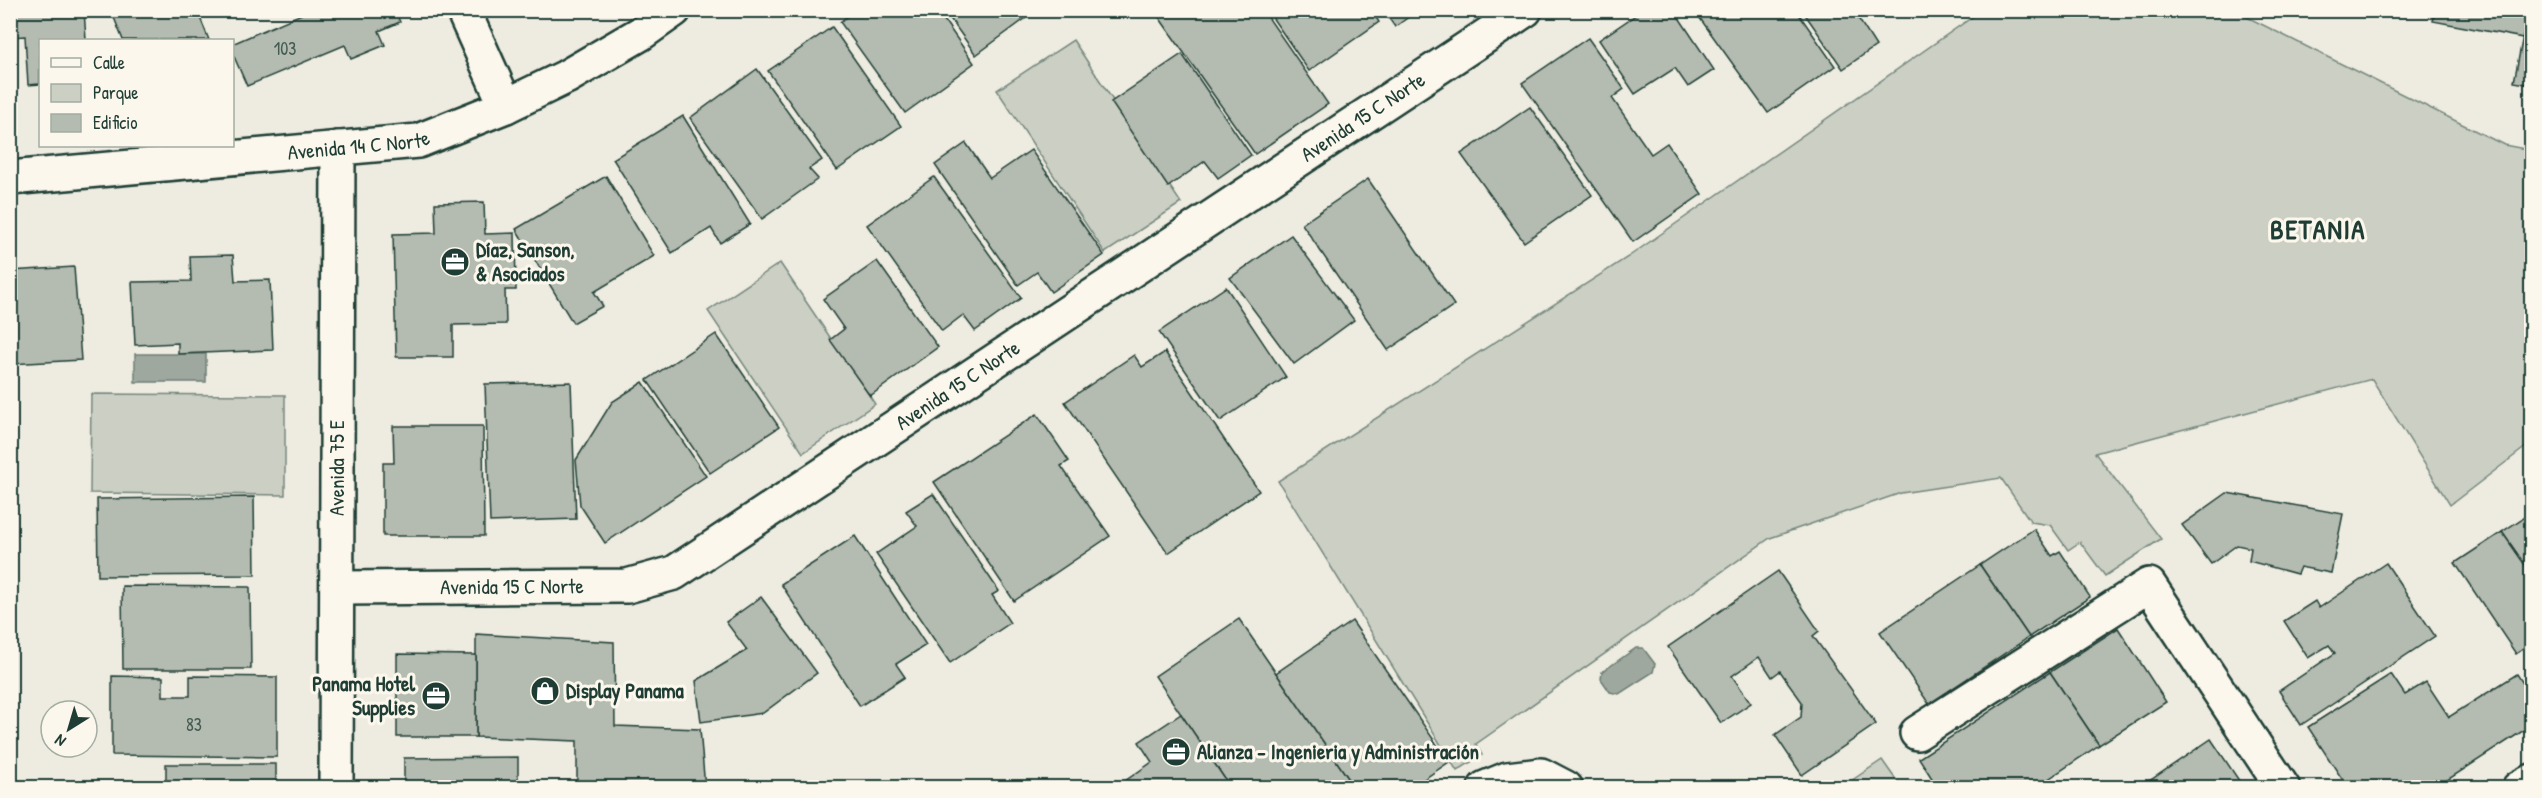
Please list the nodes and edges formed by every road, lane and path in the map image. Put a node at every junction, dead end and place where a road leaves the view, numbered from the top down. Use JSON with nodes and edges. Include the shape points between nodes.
{"nodes":[{"id":1,"x":463,"y":10,"type":"edge"},
{"id":2,"x":674,"y":10,"type":"edge"},
{"id":3,"x":1525,"y":10,"type":"edge"},
{"id":4,"x":506,"y":106,"type":"junction"},
{"id":5,"x":338,"y":148,"type":"junction"},
{"id":6,"x":10,"y":178,"type":"edge"},
{"id":7,"x":338,"y":588,"type":"junction"},
{"id":8,"x":1917,"y":733,"type":"dead end"},
{"id":9,"x":2532,"y":781,"type":"edge"},
{"id":10,"x":336,"y":788,"type":"edge"},
{"id":11,"x":1485,"y":788,"type":"edge"},
{"id":12,"x":1566,"y":788,"type":"edge"},
{"id":13,"x":2283,"y":788,"type":"edge"},
{"id":14,"x":2520,"y":788,"type":"edge"}],
"edges":[{"from":1,"to":4,"type":"street"},
{"from":2,"to":4,"type":"street","name":"Avenida 14 C Norte","via":[[640,34]]},
{"from":3,"to":7,"type":"street","name":"Avenida 15 C Norte","via":[[674,573],[627,586]]},
{"from":4,"to":5,"type":"street","name":"Avenida 14 C Norte","via":[[418,141]]},
{"from":5,"to":6,"type":"street","name":"Avenida 14 C Norte"},
{"from":5,"to":7,"type":"street","name":"Avenida 75 E"},
{"from":7,"to":10,"type":"street","name":"Avenida 75 E"},
{"from":8,"to":13,"type":"street","via":[[2149,585]]},
{"from":9,"to":14,"type":"street"},
{"from":11,"to":12,"type":"street","via":[[1507,779],[1541,775]]}]}
